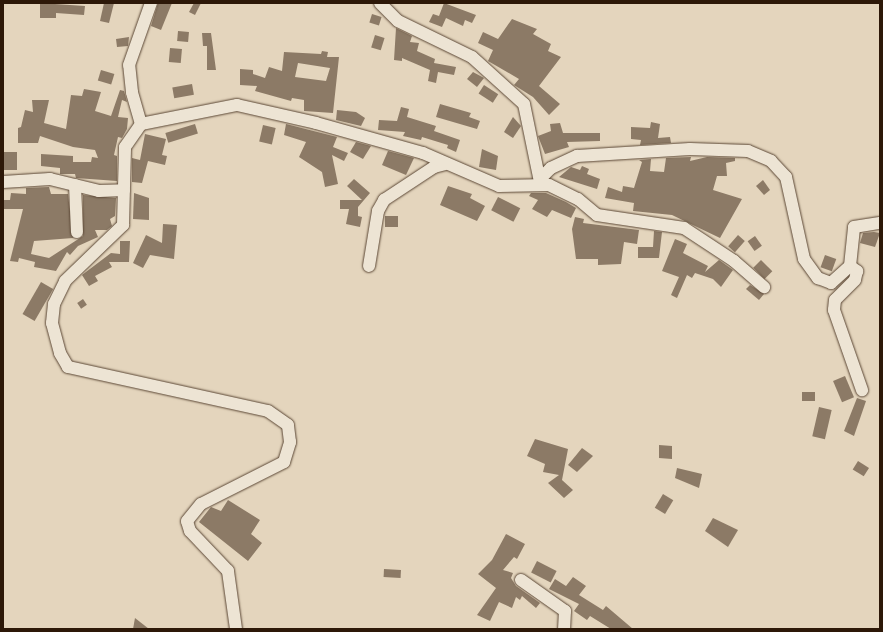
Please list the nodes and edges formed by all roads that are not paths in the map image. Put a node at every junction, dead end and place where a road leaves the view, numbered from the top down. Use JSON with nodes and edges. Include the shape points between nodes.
{"nodes":[{"id":1,"x":151,"y":3,"type":"edge"},
{"id":2,"x":380,"y":3,"type":"edge"},
{"id":3,"x":141,"y":124,"type":"junction"},
{"id":4,"x":445,"y":164,"type":"junction"},
{"id":5,"x":540,"y":180,"type":"junction"},
{"id":6,"x":3,"y":182,"type":"edge"},
{"id":7,"x":75,"y":185,"type":"junction"},
{"id":8,"x":124,"y":190,"type":"junction"},
{"id":9,"x":880,"y":223,"type":"edge"},
{"id":10,"x":77,"y":232,"type":"dead end"},
{"id":11,"x":369,"y":266,"type":"dead end"},
{"id":12,"x":850,"y":266,"type":"junction"},
{"id":13,"x":764,"y":287,"type":"dead end"},
{"id":14,"x":862,"y":390,"type":"dead end"},
{"id":15,"x":521,"y":580,"type":"dead end"},
{"id":16,"x":236,"y":629,"type":"edge"},
{"id":17,"x":564,"y":629,"type":"edge"}],
"edges":[{"from":1,"to":3,"type":"street","via":[[129,65],[132,92]]},
{"from":2,"to":5,"type":"street","via":[[398,21],[472,57],[524,104]]},
{"from":3,"to":4,"type":"street","via":[[221,107],[250,106],[423,153]]},
{"from":3,"to":8,"type":"street","via":[[125,147]]},
{"from":4,"to":5,"type":"street","via":[[499,186]]},
{"from":4,"to":11,"type":"street","via":[[384,200],[378,211]]},
{"from":5,"to":12,"type":"street","via":[[550,168],[577,156],[690,149],[748,151],[771,161],[786,177],[801,250],[812,272],[831,283]]},
{"from":5,"to":13,"type":"street","via":[[559,188],[597,215],[684,228],[734,261]]},
{"from":6,"to":7,"type":"street","via":[[50,179]]},
{"from":7,"to":8,"type":"street","via":[[104,192]]},
{"from":7,"to":10,"type":"street"},
{"from":8,"to":16,"type":"street","via":[[123,225],[65,280],[54,304],[52,323],[60,353],[68,367],[268,411],[288,425],[290,442],[284,462],[201,504],[187,520],[190,531],[228,571]]},
{"from":9,"to":12,"type":"street","via":[[854,227]]},
{"from":12,"to":14,"type":"street","via":[[857,271],[855,280],[835,300],[834,310]]},
{"from":15,"to":17,"type":"street","via":[[565,611]]}]}
